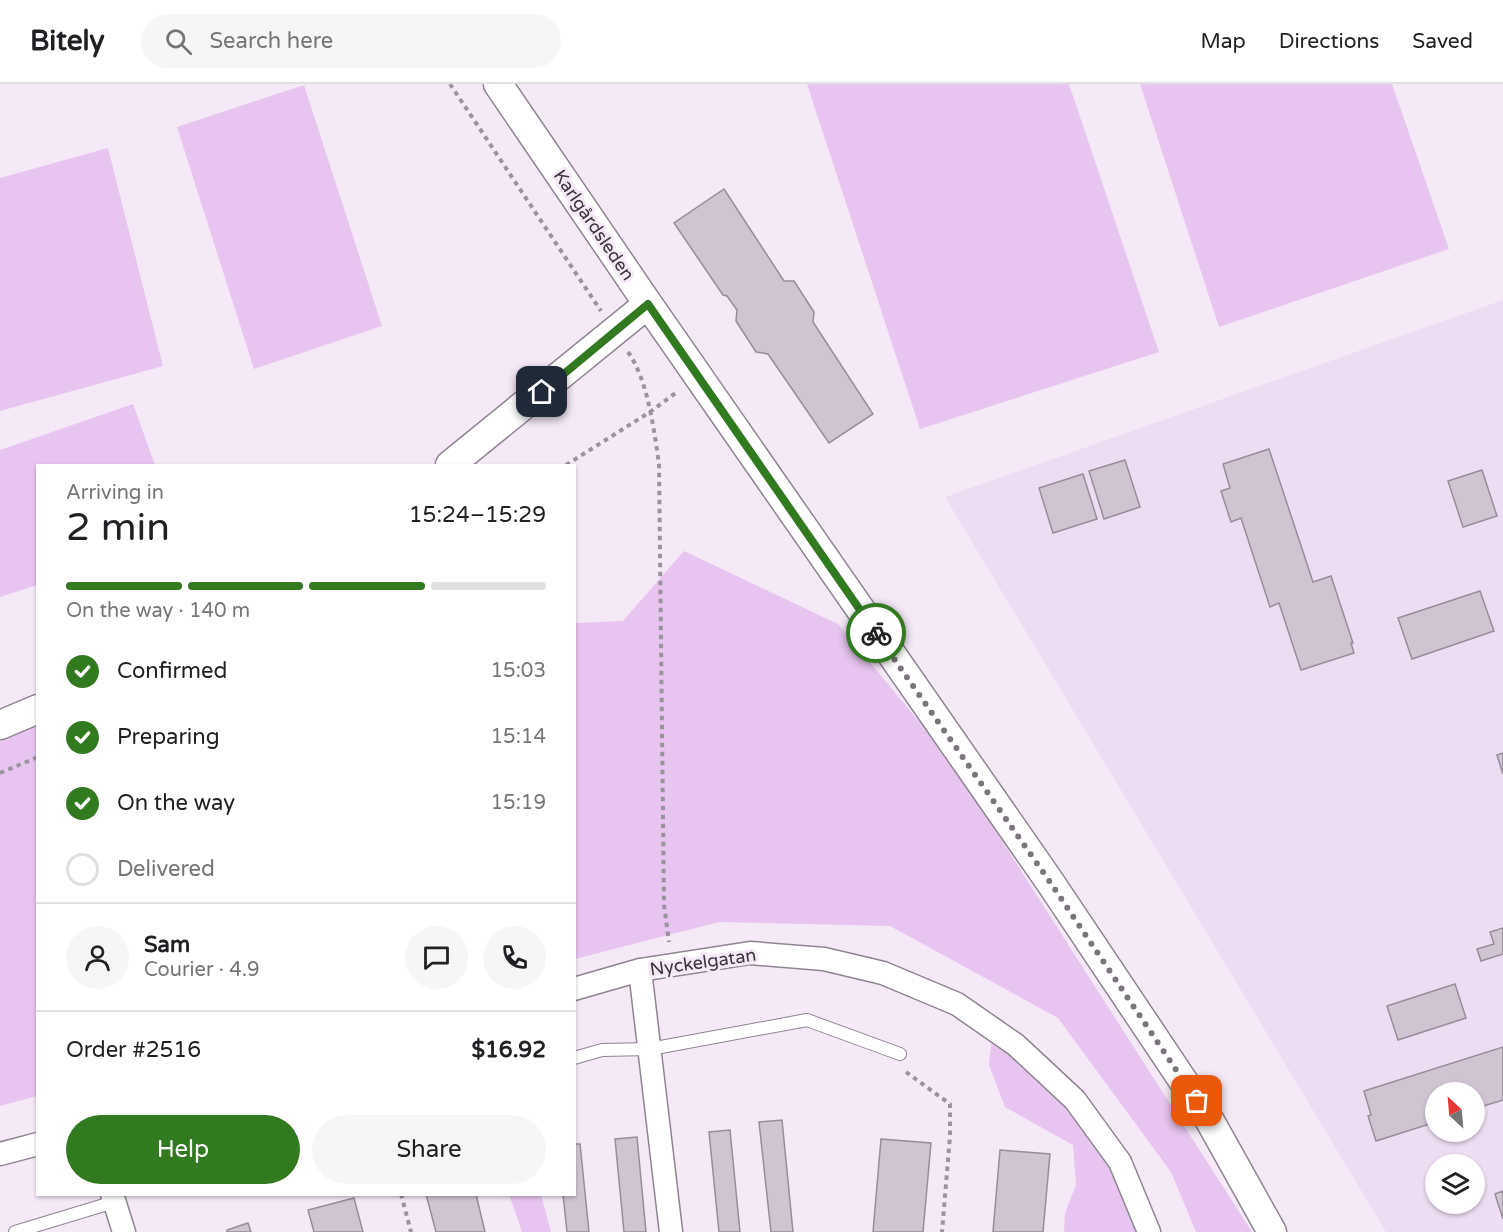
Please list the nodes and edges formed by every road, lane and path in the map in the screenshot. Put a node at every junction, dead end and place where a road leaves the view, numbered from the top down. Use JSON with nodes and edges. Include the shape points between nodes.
{"nodes":[{"id":1,"x":450,"y":84,"type":"edge"},
{"id":2,"x":498,"y":84,"type":"edge"},
{"id":3,"x":648,"y":304,"type":"junction"},
{"id":4,"x":615,"y":333,"type":"junction"},
{"id":5,"x":698,"y":377,"type":"junction"},
{"id":6,"x":650,"y":412,"type":"junction"},
{"id":7,"x":451,"y":464,"type":"edge"},
{"id":8,"x":568,"y":464,"type":"edge"},
{"id":9,"x":36,"y":710,"type":"edge"},
{"id":10,"x":0,"y":725,"type":"edge"},
{"id":11,"x":36,"y":758,"type":"edge"},
{"id":12,"x":0,"y":773,"type":"edge"},
{"id":13,"x":672,"y":964,"type":"junction"},
{"id":14,"x":640,"y":970,"type":"junction"},
{"id":15,"x":576,"y":988,"type":"edge"},
{"id":16,"x":650,"y":1049,"type":"junction"},
{"id":17,"x":900,"y":1054,"type":"joint"},
{"id":18,"x":576,"y":1057,"type":"edge"},
{"id":19,"x":36,"y":1144,"type":"edge"},
{"id":20,"x":0,"y":1154,"type":"edge"},
{"id":21,"x":402,"y":1196,"type":"edge"},
{"id":22,"x":113,"y":1198,"type":"edge"},
{"id":23,"x":15,"y":1232,"type":"edge"},
{"id":24,"x":124,"y":1232,"type":"edge"},
{"id":25,"x":411,"y":1232,"type":"edge"},
{"id":26,"x":671,"y":1232,"type":"edge"},
{"id":27,"x":942,"y":1232,"type":"edge"},
{"id":28,"x":1149,"y":1232,"type":"edge"},
{"id":29,"x":1272,"y":1232,"type":"edge"}],
"edges":[{"from":1,"to":4,"type":"path"},
{"from":2,"to":3,"type":"street","name":"Karlgårdsleden"},
{"from":3,"to":4,"type":"street"},
{"from":3,"to":5,"type":"street","name":"Karlgårdsleden"},
{"from":4,"to":6,"type":"path","via":[[634,360]]},
{"from":4,"to":7,"type":"street"},
{"from":5,"to":6,"type":"path"},
{"from":5,"to":29,"type":"street","name":"Karlgårdsleden","via":[[1050,882],[1210,1121]]},
{"from":6,"to":8,"type":"path"},
{"from":6,"to":13,"type":"path","via":[[659,464],[664,905]]},
{"from":9,"to":10,"type":"street"},
{"from":11,"to":12,"type":"path"},
{"from":13,"to":14,"type":"street","name":"Nyckelgatan"},
{"from":13,"to":28,"type":"street","name":"Nyckelgatan","via":[[750,952],[824,959],[883,973],[957,1004],[1016,1045],[1075,1100],[1120,1162]]},
{"from":14,"to":15,"type":"street","name":"Nyckelgatan"},
{"from":14,"to":16,"type":"street","name":"Nyckelgatan"},
{"from":16,"to":17,"type":"lane","via":[[807,1020]]},
{"from":16,"to":18,"type":"lane","via":[[602,1050]]},
{"from":16,"to":26,"type":"street","name":"Nyckelgatan"},
{"from":17,"to":27,"type":"path","via":[[904,1071],[950,1104]]},
{"from":19,"to":20,"type":"street"},
{"from":21,"to":25,"type":"path"},
{"from":22,"to":23,"type":"lane"},
{"from":22,"to":24,"type":"street"}]}
